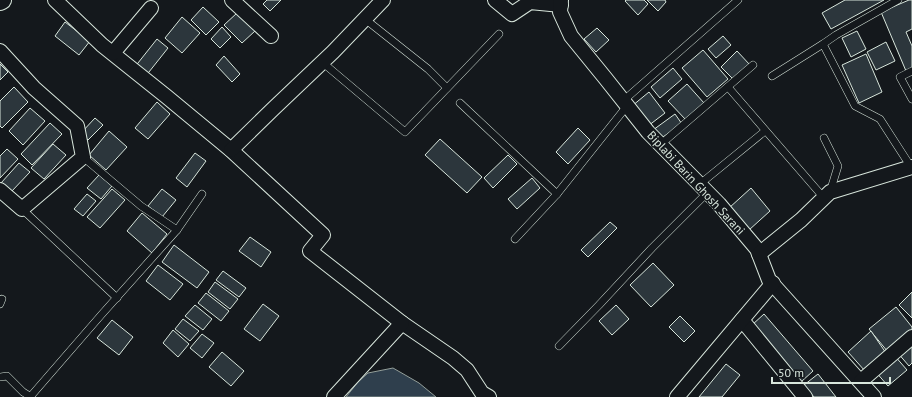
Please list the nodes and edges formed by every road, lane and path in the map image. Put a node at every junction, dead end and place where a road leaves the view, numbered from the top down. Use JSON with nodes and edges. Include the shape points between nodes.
{"nodes":[{"id":1,"x":55,"y":0,"type":"edge"},
{"id":2,"x":232,"y":0,"type":"edge"},
{"id":3,"x":383,"y":0,"type":"edge"},
{"id":4,"x":495,"y":0,"type":"edge"},
{"id":5,"x":738,"y":0,"type":"edge"},
{"id":6,"x":898,"y":0,"type":"edge"},
{"id":7,"x":561,"y":3,"type":"edge"},
{"id":8,"x":152,"y":8,"type":"dead end"},
{"id":9,"x":365,"y":19,"type":"junction"},
{"id":10,"x":499,"y":34,"type":"dead end"},
{"id":11,"x":271,"y":36,"type":"dead end"},
{"id":12,"x":822,"y":44,"type":"junction"},
{"id":13,"x":0,"y":51,"type":"edge"},
{"id":14,"x":112,"y":53,"type":"junction"},
{"id":15,"x":322,"y":62,"type":"junction"},
{"id":16,"x":753,"y":65,"type":"dead end"},
{"id":17,"x":912,"y":71,"type":"edge"},
{"id":18,"x":772,"y":76,"type":"dead end"},
{"id":19,"x":728,"y":87,"type":"junction"},
{"id":20,"x":447,"y":88,"type":"junction"},
{"id":21,"x":912,"y":99,"type":"edge"},
{"id":22,"x":460,"y":102,"type":"dead end"},
{"id":23,"x":625,"y":103,"type":"junction"},
{"id":24,"x":766,"y":131,"type":"junction"},
{"id":25,"x":824,"y":138,"type":"dead end"},
{"id":26,"x":660,"y":144,"type":"junction"},
{"id":27,"x":231,"y":150,"type":"junction"},
{"id":28,"x":83,"y":157,"type":"junction"},
{"id":29,"x":911,"y":167,"type":"edge"},
{"id":30,"x":704,"y":188,"type":"junction"},
{"id":31,"x":0,"y":190,"type":"edge"},
{"id":32,"x":202,"y":194,"type":"dead end"},
{"id":33,"x":557,"y":194,"type":"junction"},
{"id":34,"x":827,"y":195,"type":"junction"},
{"id":35,"x":22,"y":209,"type":"junction"},
{"id":36,"x":177,"y":230,"type":"junction"},
{"id":37,"x":515,"y":239,"type":"dead end"},
{"id":38,"x":759,"y":254,"type":"junction"},
{"id":39,"x":773,"y":284,"type":"junction"},
{"id":40,"x":116,"y":298,"type":"junction"},
{"id":41,"x":742,"y":320,"type":"junction"},
{"id":42,"x":402,"y":323,"type":"junction"},
{"id":43,"x":912,"y":337,"type":"edge"},
{"id":44,"x":559,"y":346,"type":"dead end"},
{"id":45,"x":0,"y":377,"type":"edge"},
{"id":46,"x":861,"y":381,"type":"junction"},
{"id":47,"x":30,"y":397,"type":"edge"},
{"id":48,"x":334,"y":397,"type":"edge"},
{"id":49,"x":489,"y":397,"type":"edge"},
{"id":50,"x":677,"y":397,"type":"edge"},
{"id":51,"x":805,"y":397,"type":"edge"},
{"id":52,"x":874,"y":397,"type":"edge"}],
"edges":[{"from":1,"to":14,"type":"street"},
{"from":2,"to":11,"type":"street"},
{"from":3,"to":9,"type":"street"},
{"from":4,"to":7,"type":"street","via":[[512,14],[530,2]]},
{"from":5,"to":23,"type":"lane"},
{"from":6,"to":12,"type":"lane"},
{"from":7,"to":23,"type":"street","name":"Biplabi Barin Ghosh Sarani","via":[[560,12],[571,36]]},
{"from":8,"to":14,"type":"street"},
{"from":9,"to":15,"type":"street"},
{"from":9,"to":20,"type":"lane","via":[[428,69]]},
{"from":10,"to":20,"type":"lane"},
{"from":12,"to":18,"type":"lane"},
{"from":12,"to":29,"type":"lane","via":[[855,106],[880,119]]},
{"from":13,"to":28,"type":"street","via":[[34,88],[77,126]]},
{"from":14,"to":27,"type":"street"},
{"from":15,"to":20,"type":"lane","via":[[405,132]]},
{"from":15,"to":27,"type":"street"},
{"from":16,"to":19,"type":"lane"},
{"from":17,"to":21,"type":"lane","via":[[900,77]]},
{"from":19,"to":24,"type":"lane"},
{"from":19,"to":26,"type":"lane"},
{"from":22,"to":33,"type":"lane"},
{"from":23,"to":26,"type":"street","name":"Biplabi Barin Ghosh Sarani"},
{"from":23,"to":33,"type":"lane"},
{"from":24,"to":30,"type":"lane"},
{"from":24,"to":34,"type":"lane"},
{"from":25,"to":34,"type":"lane","via":[[838,166]]},
{"from":26,"to":30,"type":"street","name":"Biplabi Barin Ghosh Sarani"},
{"from":27,"to":42,"type":"street","via":[[323,235],[310,251]]},
{"from":28,"to":35,"type":"street"},
{"from":28,"to":36,"type":"lane","via":[[141,206]]},
{"from":29,"to":34,"type":"street"},
{"from":30,"to":38,"type":"street","name":"Biplabi Barin Ghosh Sarani"},
{"from":30,"to":44,"type":"lane","via":[[652,248]]},
{"from":31,"to":35,"type":"street"},
{"from":32,"to":36,"type":"lane"},
{"from":33,"to":37,"type":"lane"},
{"from":34,"to":38,"type":"street"},
{"from":35,"to":40,"type":"lane"},
{"from":36,"to":40,"type":"lane"},
{"from":38,"to":39,"type":"street","name":"Biplabi Barin Ghosh Sarani"},
{"from":39,"to":41,"type":"street"},
{"from":39,"to":46,"type":"street","name":"Biplabi Barin Ghosh Sarani"},
{"from":40,"to":47,"type":"lane"},
{"from":41,"to":50,"type":"street"},
{"from":41,"to":51,"type":"street"},
{"from":42,"to":48,"type":"street"},
{"from":42,"to":49,"type":"street","via":[[453,358],[467,370],[482,393]]},
{"from":43,"to":46,"type":"street"},
{"from":45,"to":47,"type":"lane","via":[[7,376]]},
{"from":46,"to":52,"type":"street","name":"Biplabi Barin Ghosh Sarani"}]}
